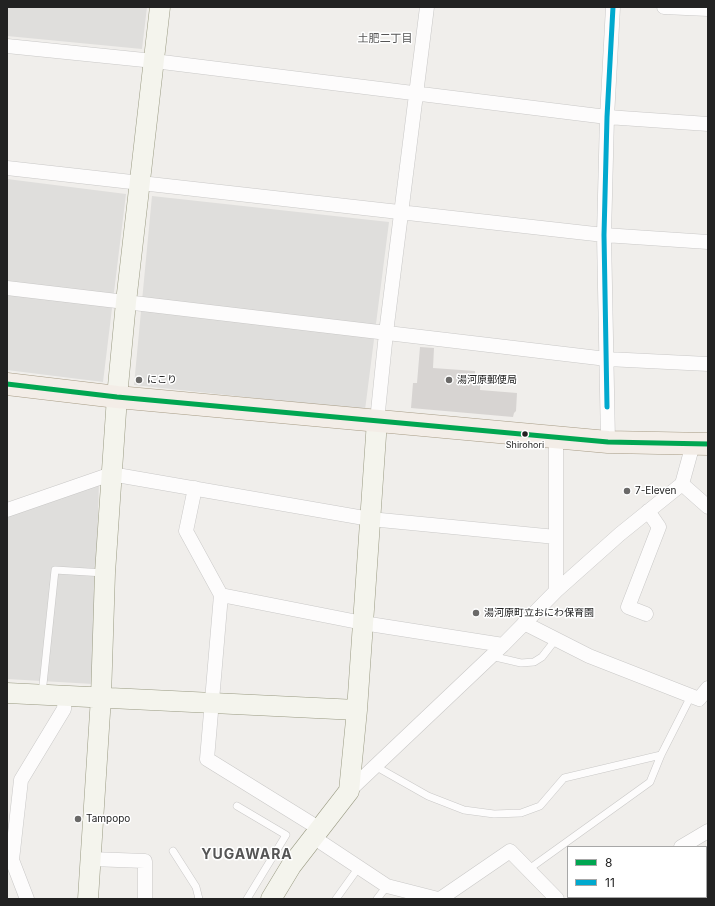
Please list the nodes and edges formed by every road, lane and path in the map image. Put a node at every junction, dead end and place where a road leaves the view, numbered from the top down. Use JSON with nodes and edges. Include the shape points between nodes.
{"nodes":[{"id":1,"x":160,"y":7,"type":"edge"},
{"id":2,"x":427,"y":7,"type":"edge"},
{"id":3,"x":613,"y":7,"type":"edge"},
{"id":4,"x":664,"y":7,"type":"edge"},
{"id":5,"x":708,"y":9,"type":"edge"},
{"id":6,"x":7,"y":46,"type":"edge"},
{"id":7,"x":154,"y":61,"type":"junction"},
{"id":8,"x":416,"y":94,"type":"junction"},
{"id":9,"x":607,"y":118,"type":"junction"},
{"id":10,"x":708,"y":124,"type":"edge"},
{"id":11,"x":7,"y":168,"type":"edge"},
{"id":12,"x":140,"y":182,"type":"junction"},
{"id":13,"x":401,"y":211,"type":"junction"},
{"id":14,"x":604,"y":235,"type":"junction"},
{"id":15,"x":708,"y":242,"type":"edge"},
{"id":16,"x":7,"y":288,"type":"edge"},
{"id":17,"x":126,"y":302,"type":"junction"},
{"id":18,"x":386,"y":332,"type":"junction"},
{"id":19,"x":607,"y":359,"type":"junction"},
{"id":20,"x":708,"y":364,"type":"edge"},
{"id":21,"x":7,"y":384,"type":"edge"},
{"id":22,"x":117,"y":397,"type":"junction"},
{"id":23,"x":377,"y":421,"type":"junction"},
{"id":24,"x":556,"y":437,"type":"junction"},
{"id":25,"x":608,"y":442,"type":"junction"},
{"id":26,"x":701,"y":444,"type":"edge"},
{"id":27,"x":111,"y":474,"type":"junction"},
{"id":28,"x":682,"y":484,"type":"junction"},
{"id":29,"x":195,"y":488,"type":"junction"},
{"id":30,"x":708,"y":507,"type":"edge"},
{"id":31,"x":7,"y":510,"type":"edge"},
{"id":32,"x":648,"y":511,"type":"junction"},
{"id":33,"x":370,"y":519,"type":"junction"},
{"id":34,"x":556,"y":536,"type":"junction"},
{"id":35,"x":105,"y":573,"type":"junction"},
{"id":36,"x":556,"y":591,"type":"junction"},
{"id":37,"x":220,"y":595,"type":"junction"},
{"id":38,"x":646,"y":614,"type":"dead end"},
{"id":39,"x":363,"y":623,"type":"junction"},
{"id":40,"x":524,"y":624,"type":"junction"},
{"id":41,"x":556,"y":639,"type":"junction"},
{"id":42,"x":503,"y":645,"type":"junction"},
{"id":43,"x":491,"y":656,"type":"junction"},
{"id":44,"x":708,"y":688,"type":"edge"},
{"id":45,"x":7,"y":693,"type":"edge"},
{"id":46,"x":42,"y":694,"type":"junction"},
{"id":47,"x":65,"y":695,"type":"junction"},
{"id":48,"x":691,"y":696,"type":"junction"},
{"id":49,"x":101,"y":697,"type":"junction"},
{"id":50,"x":212,"y":702,"type":"junction"},
{"id":51,"x":357,"y":710,"type":"junction"},
{"id":52,"x":661,"y":755,"type":"junction"},
{"id":53,"x":376,"y":766,"type":"junction"},
{"id":54,"x":349,"y":791,"type":"junction"},
{"id":55,"x":237,"y":806,"type":"dead end"},
{"id":56,"x":708,"y":831,"type":"edge"},
{"id":57,"x":317,"y":833,"type":"junction"},
{"id":58,"x":683,"y":846,"type":"edge"},
{"id":59,"x":173,"y":851,"type":"dead end"},
{"id":60,"x":91,"y":859,"type":"junction"},
{"id":61,"x":359,"y":867,"type":"junction"},
{"id":62,"x":529,"y":869,"type":"junction"},
{"id":63,"x":387,"y":886,"type":"junction"},
{"id":64,"x":607,"y":898,"type":"edge"},
{"id":65,"x":27,"y":899,"type":"edge"},
{"id":66,"x":88,"y":899,"type":"edge"},
{"id":67,"x":145,"y":899,"type":"edge"},
{"id":68,"x":199,"y":899,"type":"edge"},
{"id":69,"x":247,"y":899,"type":"edge"},
{"id":70,"x":271,"y":899,"type":"edge"},
{"id":71,"x":336,"y":899,"type":"edge"},
{"id":72,"x":377,"y":899,"type":"edge"},
{"id":73,"x":439,"y":899,"type":"edge"},
{"id":74,"x":557,"y":899,"type":"edge"},
{"id":75,"x":590,"y":899,"type":"edge"}],
"edges":[{"from":1,"to":7,"type":"street"},
{"from":2,"to":8,"type":"street"},
{"from":3,"to":9,"type":"street"},
{"from":4,"to":5,"type":"street"},
{"from":6,"to":7,"type":"street"},
{"from":7,"to":8,"type":"street"},
{"from":7,"to":12,"type":"street"},
{"from":8,"to":9,"type":"street"},
{"from":8,"to":13,"type":"street"},
{"from":9,"to":10,"type":"street"},
{"from":9,"to":14,"type":"street"},
{"from":11,"to":12,"type":"street"},
{"from":12,"to":13,"type":"street"},
{"from":12,"to":17,"type":"street"},
{"from":13,"to":14,"type":"street"},
{"from":13,"to":18,"type":"street"},
{"from":14,"to":15,"type":"street"},
{"from":14,"to":19,"type":"street"},
{"from":16,"to":17,"type":"street"},
{"from":17,"to":18,"type":"street"},
{"from":17,"to":22,"type":"street"},
{"from":18,"to":19,"type":"street"},
{"from":18,"to":23,"type":"street"},
{"from":19,"to":20,"type":"street"},
{"from":19,"to":25,"type":"street"},
{"from":21,"to":22,"type":"main road"},
{"from":22,"to":23,"type":"main road"},
{"from":22,"to":27,"type":"street"},
{"from":23,"to":24,"type":"main road"},
{"from":23,"to":33,"type":"street"},
{"from":24,"to":25,"type":"main road"},
{"from":24,"to":34,"type":"street"},
{"from":25,"to":26,"type":"main road"},
{"from":26,"to":28,"type":"street"},
{"from":27,"to":29,"type":"street"},
{"from":27,"to":31,"type":"street"},
{"from":27,"to":35,"type":"street"},
{"from":28,"to":30,"type":"street"},
{"from":28,"to":32,"type":"street"},
{"from":29,"to":33,"type":"street"},
{"from":29,"to":37,"type":"street","via":[[186,531]]},
{"from":32,"to":36,"type":"street"},
{"from":32,"to":38,"type":"street","via":[[659,527],[628,607]]},
{"from":33,"to":34,"type":"street"},
{"from":33,"to":39,"type":"street"},
{"from":34,"to":36,"type":"street"},
{"from":35,"to":46,"type":"lane","via":[[55,570]]},
{"from":35,"to":49,"type":"street"},
{"from":36,"to":40,"type":"street"},
{"from":37,"to":39,"type":"street"},
{"from":37,"to":50,"type":"street"},
{"from":39,"to":42,"type":"street"},
{"from":39,"to":51,"type":"street"},
{"from":40,"to":41,"type":"street"},
{"from":40,"to":42,"type":"street"},
{"from":41,"to":43,"type":"lane","via":[[542,657],[534,662],[521,663]]},
{"from":41,"to":48,"type":"street","via":[[589,656]]},
{"from":42,"to":43,"type":"street"},
{"from":43,"to":53,"type":"street"},
{"from":44,"to":48,"type":"street","via":[[699,699]]},
{"from":45,"to":46,"type":"street"},
{"from":46,"to":47,"type":"street"},
{"from":47,"to":49,"type":"street"},
{"from":47,"to":65,"type":"street","via":[[64,709],[21,780],[12,860]]},
{"from":48,"to":52,"type":"lane"},
{"from":49,"to":50,"type":"street"},
{"from":49,"to":60,"type":"street"},
{"from":50,"to":51,"type":"street"},
{"from":50,"to":57,"type":"street","via":[[207,759]]},
{"from":51,"to":54,"type":"street"},
{"from":52,"to":53,"type":"lane","via":[[564,778],[540,806],[521,813],[494,814],[464,810],[428,796]]},
{"from":52,"to":62,"type":"lane","via":[[650,782]]},
{"from":53,"to":54,"type":"street"},
{"from":54,"to":57,"type":"street"},
{"from":55,"to":69,"type":"lane","via":[[286,834]]},
{"from":56,"to":58,"type":"street"},
{"from":57,"to":61,"type":"street"},
{"from":57,"to":70,"type":"street","via":[[291,866]]},
{"from":59,"to":68,"type":"lane","via":[[196,887]]},
{"from":60,"to":66,"type":"street"},
{"from":60,"to":67,"type":"street","via":[[145,862]]},
{"from":61,"to":63,"type":"street"},
{"from":61,"to":71,"type":"lane"},
{"from":62,"to":73,"type":"street","via":[[510,851]]},
{"from":62,"to":74,"type":"street"},
{"from":63,"to":72,"type":"lane"},
{"from":63,"to":73,"type":"street"},
{"from":64,"to":75,"type":"street"}]}
